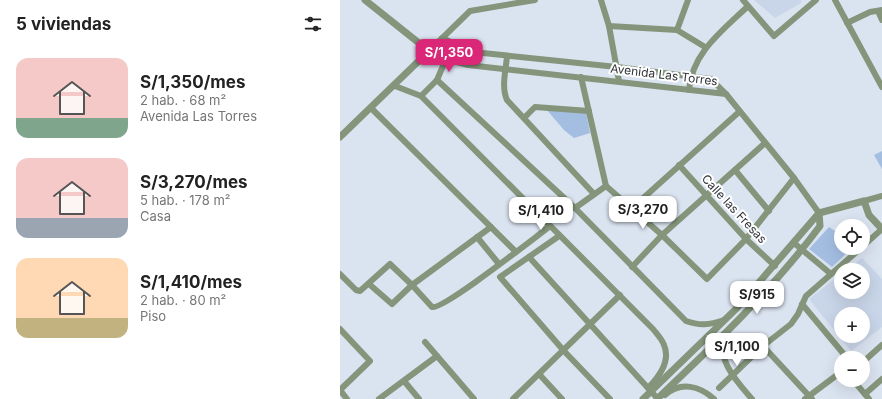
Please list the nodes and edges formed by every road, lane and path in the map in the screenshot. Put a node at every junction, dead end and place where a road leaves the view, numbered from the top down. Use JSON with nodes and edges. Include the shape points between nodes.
{"nodes":[{"id":1,"x":365,"y":0,"type":"edge"},
{"id":2,"x":536,"y":0,"type":"edge"},
{"id":3,"x":601,"y":0,"type":"edge"},
{"id":4,"x":688,"y":0,"type":"edge"},
{"id":5,"x":743,"y":0,"type":"edge"},
{"id":6,"x":816,"y":0,"type":"edge"},
{"id":7,"x":835,"y":0,"type":"edge"},
{"id":8,"x":747,"y":7,"type":"junction"},
{"id":9,"x":880,"y":11,"type":"edge"},
{"id":10,"x":882,"y":20,"type":"edge"},
{"id":11,"x":847,"y":23,"type":"junction"},
{"id":12,"x":609,"y":26,"type":"junction"},
{"id":13,"x":677,"y":30,"type":"junction"},
{"id":14,"x":442,"y":38,"type":"junction"},
{"id":15,"x":705,"y":47,"type":"junction"},
{"id":16,"x":429,"y":51,"type":"junction"},
{"id":17,"x":507,"y":56,"type":"junction"},
{"id":18,"x":446,"y":58,"type":"junction"},
{"id":19,"x":617,"y":67,"type":"junction"},
{"id":20,"x":506,"y":69,"type":"junction"},
{"id":21,"x":690,"y":76,"type":"junction"},
{"id":22,"x":581,"y":77,"type":"junction"},
{"id":23,"x":437,"y":80,"type":"junction"},
{"id":24,"x":619,"y":81,"type":"junction"},
{"id":25,"x":395,"y":86,"type":"junction"},
{"id":26,"x":882,"y":87,"type":"edge"},
{"id":27,"x":689,"y":90,"type":"junction"},
{"id":28,"x":726,"y":94,"type":"junction"},
{"id":29,"x":420,"y":96,"type":"junction"},
{"id":30,"x":371,"y":108,"type":"junction"},
{"id":31,"x":589,"y":110,"type":"junction"},
{"id":32,"x":739,"y":112,"type":"junction"},
{"id":33,"x":524,"y":118,"type":"junction"},
{"id":34,"x":340,"y":137,"type":"edge"},
{"id":35,"x":765,"y":143,"type":"junction"},
{"id":36,"x":679,"y":165,"type":"junction"},
{"id":37,"x":736,"y":170,"type":"junction"},
{"id":38,"x":794,"y":178,"type":"junction"},
{"id":39,"x":606,"y":186,"type":"junction"},
{"id":40,"x":594,"y":194,"type":"junction"},
{"id":41,"x":707,"y":196,"type":"junction"},
{"id":42,"x":882,"y":196,"type":"edge"},
{"id":43,"x":861,"y":202,"type":"junction"},
{"id":44,"x":575,"y":208,"type":"junction"},
{"id":45,"x":631,"y":209,"type":"junction"},
{"id":46,"x":768,"y":211,"type":"junction"},
{"id":47,"x":819,"y":213,"type":"junction"},
{"id":48,"x":491,"y":227,"type":"junction"},
{"id":49,"x":549,"y":227,"type":"junction"},
{"id":50,"x":881,"y":232,"type":"edge"},
{"id":51,"x":662,"y":235,"type":"junction"},
{"id":52,"x":559,"y":236,"type":"junction"},
{"id":53,"x":477,"y":237,"type":"junction"},
{"id":54,"x":746,"y":239,"type":"junction"},
{"id":55,"x":870,"y":241,"type":"edge"},
{"id":56,"x":794,"y":243,"type":"junction"},
{"id":57,"x":802,"y":250,"type":"junction"},
{"id":58,"x":516,"y":252,"type":"junction"},
{"id":59,"x":853,"y":255,"type":"edge"},
{"id":60,"x":529,"y":257,"type":"junction"},
{"id":61,"x":499,"y":264,"type":"junction"},
{"id":62,"x":775,"y":266,"type":"junction"},
{"id":63,"x":632,"y":267,"type":"junction"},
{"id":64,"x":340,"y":274,"type":"edge"},
{"id":65,"x":831,"y":274,"type":"junction"},
{"id":66,"x":369,"y":284,"type":"junction"},
{"id":67,"x":412,"y":285,"type":"junction"},
{"id":68,"x":620,"y":295,"type":"junction"},
{"id":69,"x":802,"y":304,"type":"junction"},
{"id":70,"x":725,"y":320,"type":"junction"},
{"id":71,"x":591,"y":323,"type":"junction"},
{"id":72,"x":340,"y":329,"type":"edge"},
{"id":73,"x":729,"y":329,"type":"junction"},
{"id":74,"x":425,"y":342,"type":"dead end"},
{"id":75,"x":882,"y":345,"type":"edge"},
{"id":76,"x":762,"y":346,"type":"junction"},
{"id":77,"x":564,"y":350,"type":"junction"},
{"id":78,"x":841,"y":351,"type":"edge"},
{"id":79,"x":437,"y":356,"type":"junction"},
{"id":80,"x":870,"y":356,"type":"edge"},
{"id":81,"x":540,"y":374,"type":"junction"},
{"id":82,"x":731,"y":376,"type":"junction"},
{"id":83,"x":834,"y":378,"type":"edge"},
{"id":84,"x":882,"y":379,"type":"edge"},
{"id":85,"x":404,"y":381,"type":"junction"},
{"id":86,"x":341,"y":387,"type":"edge"},
{"id":87,"x":858,"y":387,"type":"edge"},
{"id":88,"x":719,"y":388,"type":"dead end"},
{"id":89,"x":650,"y":390,"type":"junction"},
{"id":90,"x":864,"y":394,"type":"junction"},
{"id":91,"x":809,"y":398,"type":"edge"},
{"id":92,"x":346,"y":399,"type":"edge"},
{"id":93,"x":379,"y":399,"type":"edge"},
{"id":94,"x":419,"y":399,"type":"edge"},
{"id":95,"x":474,"y":399,"type":"edge"},
{"id":96,"x":513,"y":399,"type":"edge"},
{"id":97,"x":562,"y":399,"type":"edge"},
{"id":98,"x":610,"y":399,"type":"edge"},
{"id":99,"x":642,"y":399,"type":"edge"},
{"id":100,"x":658,"y":399,"type":"edge"},
{"id":101,"x":661,"y":399,"type":"edge"},
{"id":102,"x":714,"y":399,"type":"edge"},
{"id":103,"x":752,"y":399,"type":"edge"},
{"id":104,"x":869,"y":399,"type":"edge"}],
"edges":[{"from":1,"to":16,"type":"street"},
{"from":2,"to":14,"type":"street","via":[[470,11]]},
{"from":3,"to":12,"type":"street"},
{"from":4,"to":13,"type":"street"},
{"from":5,"to":8,"type":"street"},
{"from":6,"to":8,"type":"street","via":[[774,36]]},
{"from":7,"to":11,"type":"street"},
{"from":8,"to":15,"type":"street"},
{"from":9,"to":10,"type":"street"},
{"from":9,"to":11,"type":"street","via":[[870,12]]},
{"from":11,"to":26,"type":"street"},
{"from":12,"to":13,"type":"street"},
{"from":12,"to":19,"type":"street"},
{"from":13,"to":15,"type":"street"},
{"from":14,"to":16,"type":"street"},
{"from":14,"to":17,"type":"street","name":"Avenida Las Torres","via":[[473,52]]},
{"from":15,"to":21,"type":"street"},
{"from":16,"to":18,"type":"street","name":"Avenida Las Torres"},
{"from":16,"to":25,"type":"street"},
{"from":17,"to":19,"type":"street","name":"Avenida Las Torres"},
{"from":17,"to":20,"type":"street"},
{"from":18,"to":20,"type":"street","name":"Avenida Las Torres","via":[[468,65]]},
{"from":18,"to":23,"type":"street"},
{"from":19,"to":21,"type":"street","name":"Avenida Las Torres"},
{"from":19,"to":24,"type":"street"},
{"from":20,"to":22,"type":"street","name":"Avenida Las Torres"},
{"from":20,"to":33,"type":"street","via":[[504,93],[507,100]]},
{"from":21,"to":27,"type":"street"},
{"from":21,"to":28,"type":"street","name":"Avenida Las Torres","via":[[711,79]]},
{"from":22,"to":24,"type":"street","name":"Avenida Las Torres"},
{"from":22,"to":31,"type":"street"},
{"from":23,"to":29,"type":"street"},
{"from":23,"to":44,"type":"street"},
{"from":24,"to":27,"type":"street","name":"Avenida Las Torres"},
{"from":25,"to":29,"type":"street"},
{"from":25,"to":30,"type":"street"},
{"from":27,"to":28,"type":"street","name":"Avenida Las Torres"},
{"from":28,"to":32,"type":"street"},
{"from":29,"to":49,"type":"street"},
{"from":30,"to":34,"type":"street"},
{"from":30,"to":48,"type":"street"},
{"from":31,"to":33,"type":"street","via":[[535,107]]},
{"from":31,"to":39,"type":"street"},
{"from":32,"to":35,"type":"street"},
{"from":32,"to":36,"type":"street"},
{"from":33,"to":40,"type":"street"},
{"from":35,"to":37,"type":"street"},
{"from":35,"to":38,"type":"street"},
{"from":36,"to":41,"type":"street","name":"Calle las Fresas"},
{"from":36,"to":45,"type":"street"},
{"from":37,"to":41,"type":"street"},
{"from":37,"to":46,"type":"street"},
{"from":38,"to":46,"type":"street"},
{"from":38,"to":47,"type":"street"},
{"from":39,"to":40,"type":"street"},
{"from":39,"to":45,"type":"street"},
{"from":40,"to":44,"type":"street"},
{"from":41,"to":51,"type":"street"},
{"from":41,"to":54,"type":"street","name":"Calle las Fresas"},
{"from":42,"to":43,"type":"street"},
{"from":43,"to":47,"type":"street"},
{"from":43,"to":50,"type":"street"},
{"from":44,"to":63,"type":"street"},
{"from":45,"to":51,"type":"street"},
{"from":46,"to":54,"type":"street"},
{"from":47,"to":56,"type":"street"},
{"from":47,"to":57,"type":"street","via":[[820,226]]},
{"from":48,"to":53,"type":"street"},
{"from":48,"to":58,"type":"street"},
{"from":49,"to":52,"type":"street"},
{"from":49,"to":58,"type":"street"},
{"from":50,"to":55,"type":"street"},
{"from":51,"to":54,"type":"street","via":[[707,279]]},
{"from":51,"to":63,"type":"street"},
{"from":52,"to":60,"type":"street"},
{"from":52,"to":68,"type":"street"},
{"from":53,"to":61,"type":"street"},
{"from":53,"to":67,"type":"street"},
{"from":54,"to":62,"type":"street","name":"Calle las Fresas"},
{"from":56,"to":57,"type":"street"},
{"from":56,"to":62,"type":"street"},
{"from":57,"to":65,"type":"street"},
{"from":57,"to":73,"type":"street","via":[[754,305]]},
{"from":58,"to":61,"type":"street"},
{"from":59,"to":65,"type":"street"},
{"from":60,"to":71,"type":"street"},
{"from":60,"to":77,"type":"street","via":[[500,277]]},
{"from":61,"to":67,"type":"street","via":[[437,308],[432,308]]},
{"from":62,"to":70,"type":"street"},
{"from":63,"to":70,"type":"street","via":[[686,321],[700,326]]},
{"from":64,"to":66,"type":"street","via":[[356,290]]},
{"from":65,"to":69,"type":"street","via":[[806,296]]},
{"from":66,"to":67,"type":"street","via":[[392,304]]},
{"from":66,"to":67,"type":"street","via":[[389,264]]},
{"from":68,"to":71,"type":"street"},
{"from":68,"to":89,"type":"street","via":[[664,344],[665,363]]},
{"from":69,"to":76,"type":"street","via":[[790,324]]},
{"from":69,"to":78,"type":"street"},
{"from":70,"to":89,"type":"street"},
{"from":71,"to":77,"type":"street"},
{"from":71,"to":89,"type":"street"},
{"from":72,"to":86,"type":"street","via":[[370,361]]},
{"from":73,"to":82,"type":"street","via":[[724,340],[723,352]]},
{"from":73,"to":100,"type":"street"},
{"from":74,"to":79,"type":"street"},
{"from":75,"to":80,"type":"street"},
{"from":76,"to":82,"type":"street"},
{"from":76,"to":91,"type":"street"},
{"from":77,"to":81,"type":"street"},
{"from":77,"to":98,"type":"street"},
{"from":79,"to":85,"type":"street"},
{"from":79,"to":95,"type":"street"},
{"from":81,"to":96,"type":"street"},
{"from":81,"to":97,"type":"street"},
{"from":82,"to":88,"type":"street"},
{"from":82,"to":103,"type":"street"},
{"from":83,"to":91,"type":"street"},
{"from":84,"to":90,"type":"street"},
{"from":85,"to":93,"type":"street"},
{"from":85,"to":94,"type":"street"},
{"from":86,"to":92,"type":"street"},
{"from":87,"to":90,"type":"street"},
{"from":89,"to":99,"type":"street"},
{"from":89,"to":100,"type":"street"},
{"from":90,"to":104,"type":"street"},
{"from":101,"to":102,"type":"street","via":[[670,390],[692,386]]}]}
